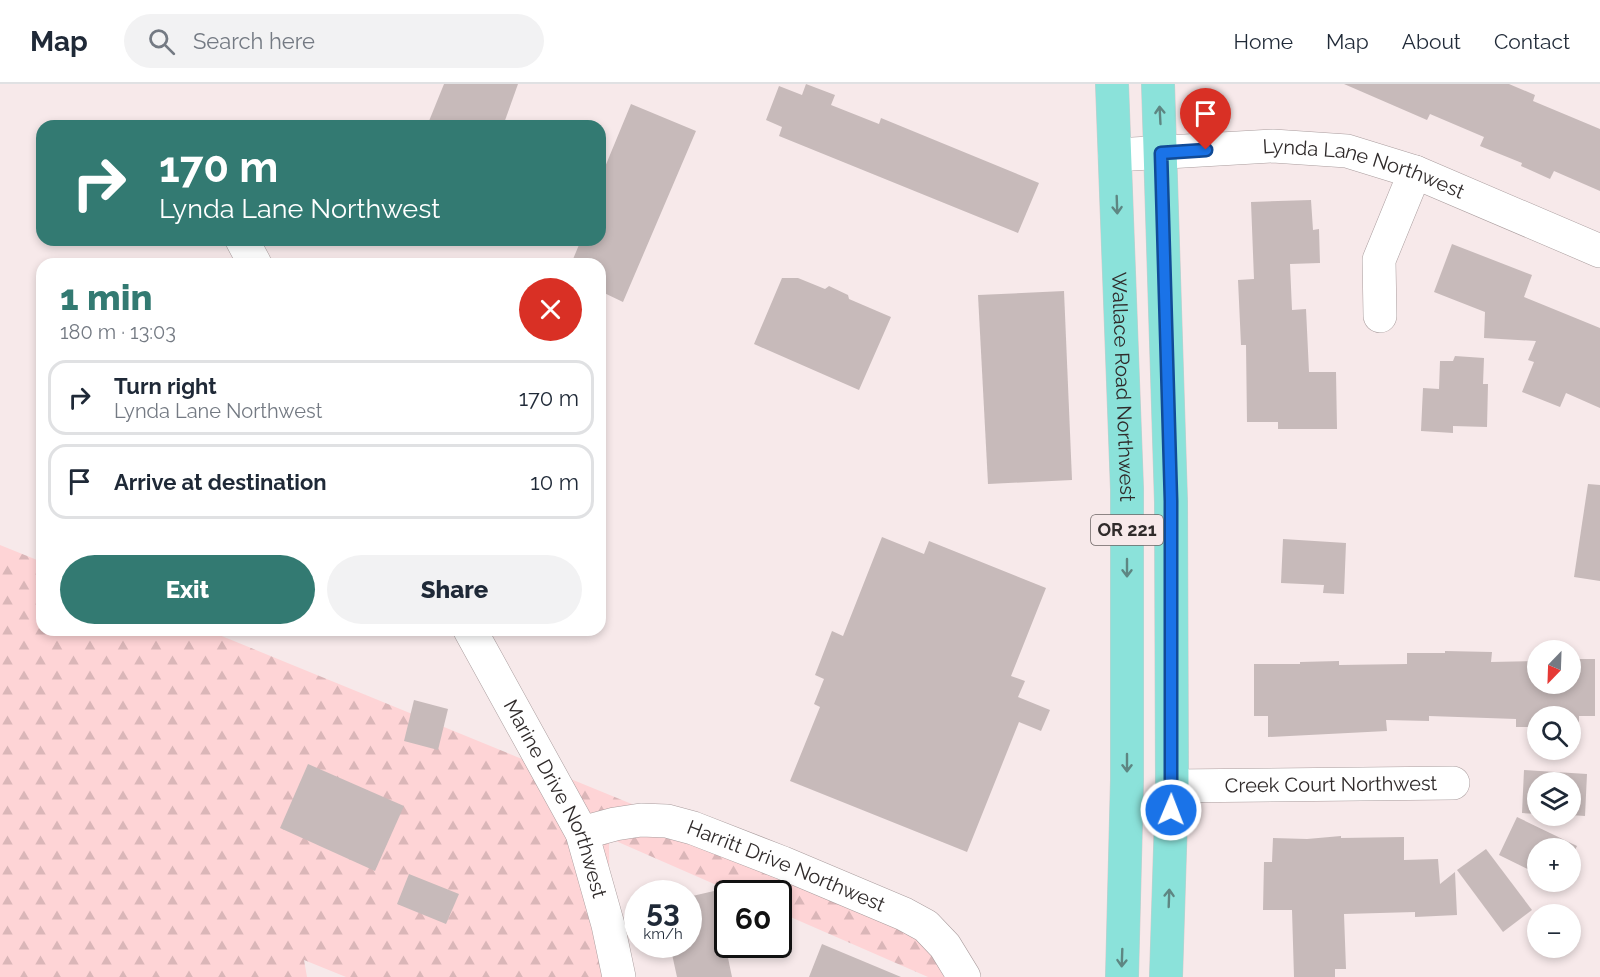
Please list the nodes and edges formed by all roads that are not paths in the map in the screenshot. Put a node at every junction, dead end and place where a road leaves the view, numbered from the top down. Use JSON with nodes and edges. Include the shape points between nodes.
{"nodes":[{"id":1,"x":1112,"y":84,"type":"edge"},
{"id":2,"x":1158,"y":84,"type":"edge"},
{"id":3,"x":1161,"y":153,"type":"junction"},
{"id":4,"x":1115,"y":155,"type":"junction"},
{"id":5,"x":1415,"y":172,"type":"junction"},
{"id":6,"x":1600,"y":251,"type":"edge"},
{"id":7,"x":1380,"y":316,"type":"dead end"},
{"id":8,"x":473,"y":636,"type":"edge"},
{"id":9,"x":1453,"y":783,"type":"dead end"},
{"id":10,"x":1172,"y":786,"type":"junction"},
{"id":11,"x":582,"y":833,"type":"junction"},
{"id":12,"x":619,"y":977,"type":"edge"},
{"id":13,"x":964,"y":977,"type":"edge"},
{"id":14,"x":1122,"y":977,"type":"edge"},
{"id":15,"x":1166,"y":977,"type":"edge"}],
"edges":[{"from":1,"to":4,"type":"main road","name":"Wallace Road Northwest","number":"OR 221"},
{"from":3,"to":2,"type":"main road","number":"OR 221","one_way":true},
{"from":3,"to":4,"type":"street","name":"Lynda Lane Northwest"},
{"from":3,"to":5,"type":"street","name":"Lynda Lane Northwest","via":[[1274,146],[1347,152]]},
{"from":3,"to":10,"type":"main road","number":"OR 221","via":[[1171,501]]},
{"from":4,"to":14,"type":"main road","name":"Wallace Road Northwest","number":"OR 221","one_way":true,"via":[[1127,489]]},
{"from":5,"to":6,"type":"street","name":"Lynda Lane Northwest"},
{"from":5,"to":7,"type":"street","via":[[1379,260]]},
{"from":8,"to":11,"type":"street","name":"Marine Drive Northwest"},
{"from":9,"to":10,"type":"street","name":"Creek Court Northwest"},
{"from":15,"to":10,"type":"main road","number":"OR 221","one_way":true},
{"from":11,"to":12,"type":"street","name":"Marine Drive Northwest"},
{"from":11,"to":13,"type":"street","name":"Harritt Drive Northwest","via":[[641,820],[693,828],[926,926],[945,945]]}]}
